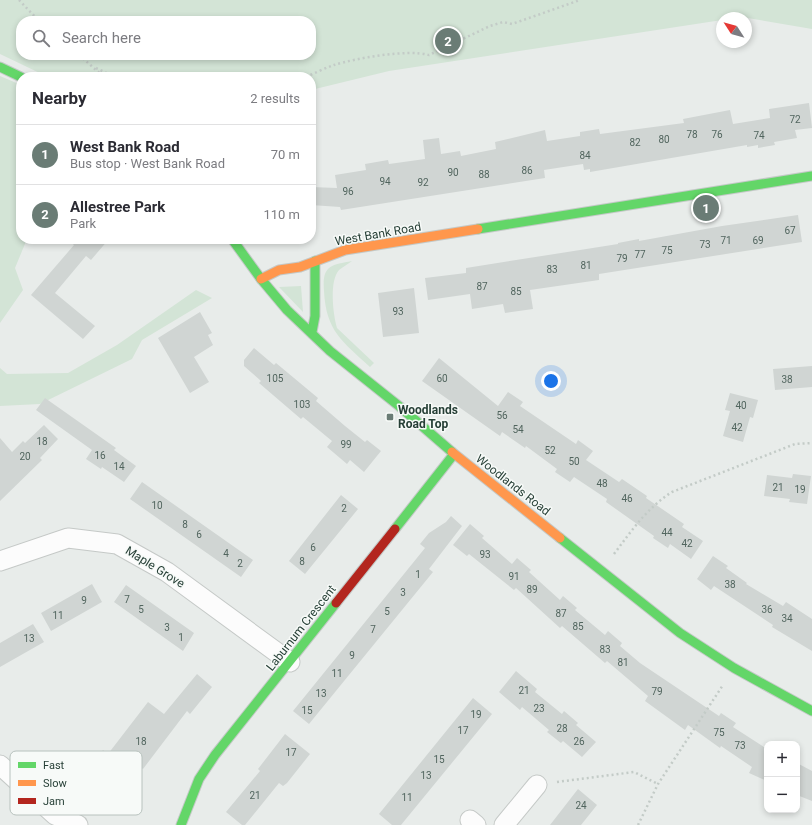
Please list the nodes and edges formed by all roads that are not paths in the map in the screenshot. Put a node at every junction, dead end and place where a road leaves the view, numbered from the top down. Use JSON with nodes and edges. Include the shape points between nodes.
{"nodes":[{"id":1,"x":0,"y":67,"type":"edge"},
{"id":2,"x":16,"y":75,"type":"edge"},
{"id":3,"x":812,"y":176,"type":"edge"},
{"id":4,"x":236,"y":244,"type":"edge"},
{"id":5,"x":315,"y":261,"type":"junction"},
{"id":6,"x":261,"y":279,"type":"junction"},
{"id":7,"x":312,"y":332,"type":"junction"},
{"id":8,"x":454,"y":454,"type":"junction"},
{"id":9,"x":0,"y":561,"type":"edge"},
{"id":10,"x":290,"y":662,"type":"junction"},
{"id":11,"x":812,"y":711,"type":"edge"},
{"id":12,"x":0,"y":765,"type":"edge"},
{"id":13,"x":10,"y":774,"type":"edge"},
{"id":14,"x":537,"y":785,"type":"road end"},
{"id":15,"x":54,"y":815,"type":"edge"},
{"id":16,"x":78,"y":825,"type":"edge"},
{"id":17,"x":181,"y":825,"type":"edge"},
{"id":18,"x":504,"y":825,"type":"edge"}],
"edges":[{"from":1,"to":2,"type":"street"},
{"from":3,"to":5,"type":"street","name":"West Bank Road","via":[[361,247]]},
{"from":4,"to":6,"type":"street","name":"Woodlands Road"},
{"from":5,"to":6,"type":"street","name":"West Bank Road","via":[[300,267],[279,270]]},
{"from":5,"to":7,"type":"street","via":[[315,316]]},
{"from":6,"to":7,"type":"street","name":"Woodlands Road","via":[[287,310]]},
{"from":7,"to":8,"type":"street","name":"Woodlands Road","via":[[330,351]]},
{"from":8,"to":10,"type":"street","name":"Laburnum Crescent"},
{"from":8,"to":11,"type":"street","name":"Woodlands Road","via":[[680,633],[734,668]]},
{"from":9,"to":10,"type":"street","name":"Maple Grove","via":[[68,538],[117,544],[168,572]]},
{"from":10,"to":17,"type":"street","name":"Laburnum Crescent","via":[[215,755],[199,779]]},
{"from":12,"to":13,"type":"street"},
{"from":14,"to":18,"type":"street"},
{"from":15,"to":16,"type":"street"}]}
